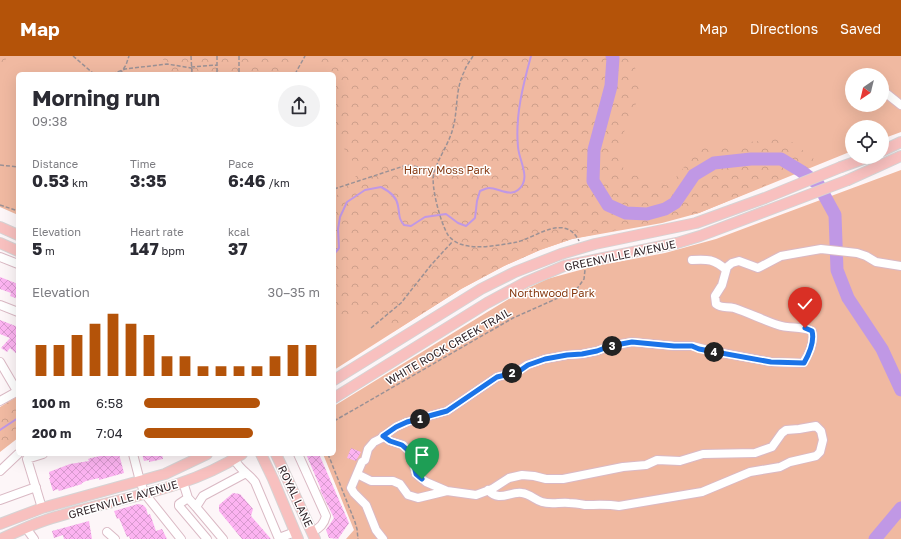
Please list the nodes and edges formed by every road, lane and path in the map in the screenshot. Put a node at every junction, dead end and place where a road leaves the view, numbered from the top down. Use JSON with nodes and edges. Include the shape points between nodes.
{"nodes":[{"id":1,"x":73,"y":56,"type":"edge"},
{"id":2,"x":129,"y":56,"type":"edge"},
{"id":3,"x":191,"y":56,"type":"edge"},
{"id":4,"x":217,"y":56,"type":"edge"},
{"id":5,"x":239,"y":56,"type":"edge"},
{"id":6,"x":305,"y":56,"type":"edge"},
{"id":7,"x":473,"y":56,"type":"edge"},
{"id":8,"x":218,"y":65,"type":"junction"},
{"id":9,"x":191,"y":68,"type":"junction"},
{"id":10,"x":122,"y":70,"type":"junction"},
{"id":11,"x":92,"y":72,"type":"edge"},
{"id":12,"x":117,"y":72,"type":"edge"},
{"id":13,"x":192,"y":72,"type":"edge"},
{"id":14,"x":217,"y":72,"type":"edge"},
{"id":15,"x":239,"y":72,"type":"edge"},
{"id":16,"x":296,"y":72,"type":"edge"},
{"id":17,"x":889,"y":96,"type":"edge"},
{"id":18,"x":901,"y":105,"type":"edge"},
{"id":19,"x":901,"y":142,"type":"edge"},
{"id":20,"x":889,"y":148,"type":"edge"},
{"id":21,"x":901,"y":156,"type":"edge"},
{"id":22,"x":849,"y":164,"type":"edge"},
{"id":23,"x":0,"y":165,"type":"edge"},
{"id":24,"x":16,"y":167,"type":"edge"},
{"id":25,"x":434,"y":172,"type":"junction"},
{"id":26,"x":336,"y":188,"type":"edge"},
{"id":27,"x":0,"y":205,"type":"edge"},
{"id":28,"x":16,"y":210,"type":"edge"},
{"id":29,"x":0,"y":228,"type":"edge"},
{"id":30,"x":16,"y":234,"type":"edge"},
{"id":31,"x":454,"y":241,"type":"junction"},
{"id":32,"x":579,"y":241,"type":"dead end"},
{"id":33,"x":0,"y":244,"type":"edge"},
{"id":34,"x":16,"y":250,"type":"edge"},
{"id":35,"x":0,"y":257,"type":"edge"},
{"id":36,"x":692,"y":260,"type":"dead end"},
{"id":37,"x":16,"y":263,"type":"edge"},
{"id":38,"x":583,"y":264,"type":"dead end"},
{"id":39,"x":901,"y":266,"type":"edge"},
{"id":40,"x":726,"y":270,"type":"junction"},
{"id":41,"x":0,"y":305,"type":"edge"},
{"id":42,"x":16,"y":311,"type":"edge"},
{"id":43,"x":370,"y":328,"type":"dead end"},
{"id":44,"x":384,"y":348,"type":"junction"},
{"id":45,"x":0,"y":362,"type":"edge"},
{"id":46,"x":392,"y":362,"type":"junction"},
{"id":47,"x":336,"y":379,"type":"edge"},
{"id":48,"x":16,"y":388,"type":"edge"},
{"id":49,"x":16,"y":392,"type":"edge"},
{"id":50,"x":336,"y":397,"type":"edge"},
{"id":51,"x":0,"y":401,"type":"edge"},
{"id":52,"x":336,"y":420,"type":"edge"},
{"id":53,"x":383,"y":436,"type":"junction"},
{"id":54,"x":16,"y":456,"type":"edge"},
{"id":55,"x":24,"y":456,"type":"edge"},
{"id":56,"x":134,"y":456,"type":"edge"},
{"id":57,"x":203,"y":456,"type":"edge"},
{"id":58,"x":262,"y":456,"type":"edge"},
{"id":59,"x":277,"y":456,"type":"edge"},
{"id":60,"x":299,"y":456,"type":"edge"},
{"id":61,"x":329,"y":456,"type":"edge"},
{"id":62,"x":238,"y":457,"type":"edge"},
{"id":63,"x":0,"y":471,"type":"edge"},
{"id":64,"x":246,"y":473,"type":"junction"},
{"id":65,"x":357,"y":474,"type":"junction"},
{"id":66,"x":140,"y":481,"type":"junction"},
{"id":67,"x":182,"y":482,"type":"junction"},
{"id":68,"x":36,"y":487,"type":"junction"},
{"id":69,"x":488,"y":490,"type":"junction"},
{"id":70,"x":446,"y":491,"type":"junction"},
{"id":71,"x":145,"y":494,"type":"junction"},
{"id":72,"x":188,"y":498,"type":"junction"},
{"id":73,"x":0,"y":500,"type":"edge"},
{"id":74,"x":196,"y":507,"type":"junction"},
{"id":75,"x":42,"y":508,"type":"junction"},
{"id":76,"x":46,"y":520,"type":"junction"},
{"id":77,"x":0,"y":524,"type":"edge"},
{"id":78,"x":26,"y":528,"type":"junction"},
{"id":79,"x":107,"y":532,"type":"dead end"},
{"id":80,"x":297,"y":535,"type":"edge"},
{"id":81,"x":313,"y":535,"type":"edge"},
{"id":82,"x":1,"y":539,"type":"edge"},
{"id":83,"x":34,"y":539,"type":"edge"},
{"id":84,"x":115,"y":539,"type":"edge"},
{"id":85,"x":181,"y":539,"type":"edge"},
{"id":86,"x":207,"y":539,"type":"edge"},
{"id":87,"x":223,"y":539,"type":"edge"},
{"id":88,"x":279,"y":539,"type":"edge"},
{"id":89,"x":358,"y":539,"type":"edge"},
{"id":90,"x":382,"y":539,"type":"edge"}],
"edges":[{"from":1,"to":11,"type":"path"},
{"from":2,"to":10,"type":"path"},
{"from":3,"to":9,"type":"path"},
{"from":4,"to":8,"type":"path"},
{"from":5,"to":15,"type":"path"},
{"from":6,"to":16,"type":"path"},
{"from":7,"to":25,"type":"path","via":[[459,86],[452,134]]},
{"from":8,"to":9,"type":"path"},
{"from":8,"to":14,"type":"path"},
{"from":9,"to":10,"type":"path","via":[[167,64]]},
{"from":9,"to":13,"type":"path"},
{"from":10,"to":12,"type":"path"},
{"from":17,"to":18,"type":"street"},
{"from":19,"to":20,"type":"main road"},
{"from":21,"to":46,"type":"main road","name":"GREENVILLE AVENUE","bridge":true,"via":[[848,180],[685,240],[564,266],[506,292]]},
{"from":22,"to":44,"type":"main road","name":"GREENVILLE AVENUE","bridge":true,"via":[[696,223],[594,244],[515,272]]},
{"from":23,"to":24,"type":"path"},
{"from":25,"to":26,"type":"path","via":[[407,166]]},
{"from":25,"to":31,"type":"path","via":[[432,181],[437,204],[448,235]]},
{"from":27,"to":28,"type":"path"},
{"from":29,"to":30,"type":"main road"},
{"from":31,"to":32,"type":"path","via":[[483,247],[518,241],[560,228],[571,231]]},
{"from":31,"to":43,"type":"path","via":[[431,264],[401,303]]},
{"from":33,"to":34,"type":"main road"},
{"from":35,"to":37,"type":"street"},
{"from":36,"to":40,"type":"street","via":[[712,260]]},
{"from":38,"to":52,"type":"path","name":"WHITE ROCK CREEK TRAIL","via":[[584,279],[576,290],[513,318]]},
{"from":39,"to":40,"type":"street","via":[[876,262],[866,256],[821,250],[781,256],[758,268],[739,261],[732,263]]},
{"from":40,"to":53,"type":"street","via":[[722,285],[715,296],[716,304],[721,308],[732,308],[779,325],[812,331],[811,347],[804,363],[771,362],[692,346],[632,342],[582,354],[545,359],[528,365],[518,372],[497,377],[447,411],[407,422]]},
{"from":41,"to":42,"type":"street"},
{"from":44,"to":46,"type":"main road"},
{"from":44,"to":47,"type":"main road","name":"GREENVILLE AVENUE"},
{"from":45,"to":48,"type":"street"},
{"from":46,"to":50,"type":"main road","name":"GREENVILLE AVENUE"},
{"from":49,"to":51,"type":"street"},
{"from":53,"to":65,"type":"street","via":[[368,448]]},
{"from":53,"to":70,"type":"street","via":[[402,445],[411,453],[416,474]]},
{"from":54,"to":63,"type":"street"},
{"from":55,"to":68,"type":"street"},
{"from":56,"to":66,"type":"street"},
{"from":57,"to":66,"type":"main road","name":"GREENVILLE AVENUE","via":[[165,474]]},
{"from":58,"to":80,"type":"main road","name":"ROYAL LANE"},
{"from":59,"to":81,"type":"main road","name":"ROYAL LANE"},
{"from":60,"to":81,"type":"street","via":[[326,516],[325,522]]},
{"from":61,"to":89,"type":"path","via":[[355,522]]},
{"from":62,"to":64,"type":"street","via":[[240,469]]},
{"from":62,"to":67,"type":"main road","name":"GREENVILLE AVENUE","via":[[219,468]]},
{"from":64,"to":74,"type":"street","via":[[203,496]]},
{"from":64,"to":88,"type":"street","via":[[255,482]]},
{"from":65,"to":70,"type":"street","via":[[371,481],[393,481],[400,484],[408,495],[418,498]]},
{"from":65,"to":90,"type":"street","via":[[351,488],[366,505]]},
{"from":66,"to":71,"type":"street"},
{"from":66,"to":75,"type":"main road","name":"GREENVILLE AVENUE"},
{"from":67,"to":71,"type":"main road","name":"GREENVILLE AVENUE"},
{"from":67,"to":72,"type":"street"},
{"from":68,"to":73,"type":"street"},
{"from":68,"to":75,"type":"street"},
{"from":69,"to":69,"type":"street","via":[[509,478],[522,475],[563,479],[646,465],[657,460],[680,461],[703,454],[755,453],[772,447],[786,430],[816,426],[821,431],[823,440],[820,452],[816,456],[780,467],[750,472],[702,492],[619,506],[556,504],[542,502],[521,493],[497,497]]},
{"from":69,"to":70,"type":"street","via":[[476,494]]},
{"from":71,"to":76,"type":"main road","name":"GREENVILLE AVENUE"},
{"from":71,"to":85,"type":"street"},
{"from":72,"to":74,"type":"street"},
{"from":72,"to":86,"type":"street","via":[[179,506]]},
{"from":74,"to":87,"type":"street"},
{"from":75,"to":76,"type":"main road"},
{"from":75,"to":77,"type":"main road","name":"GREENVILLE AVENUE"},
{"from":76,"to":78,"type":"main road","name":"GREENVILLE AVENUE"},
{"from":78,"to":82,"type":"main road","name":"GREENVILLE AVENUE"},
{"from":78,"to":83,"type":"street"},
{"from":79,"to":84,"type":"street"},
{"from":80,"to":88,"type":"street"}]}
